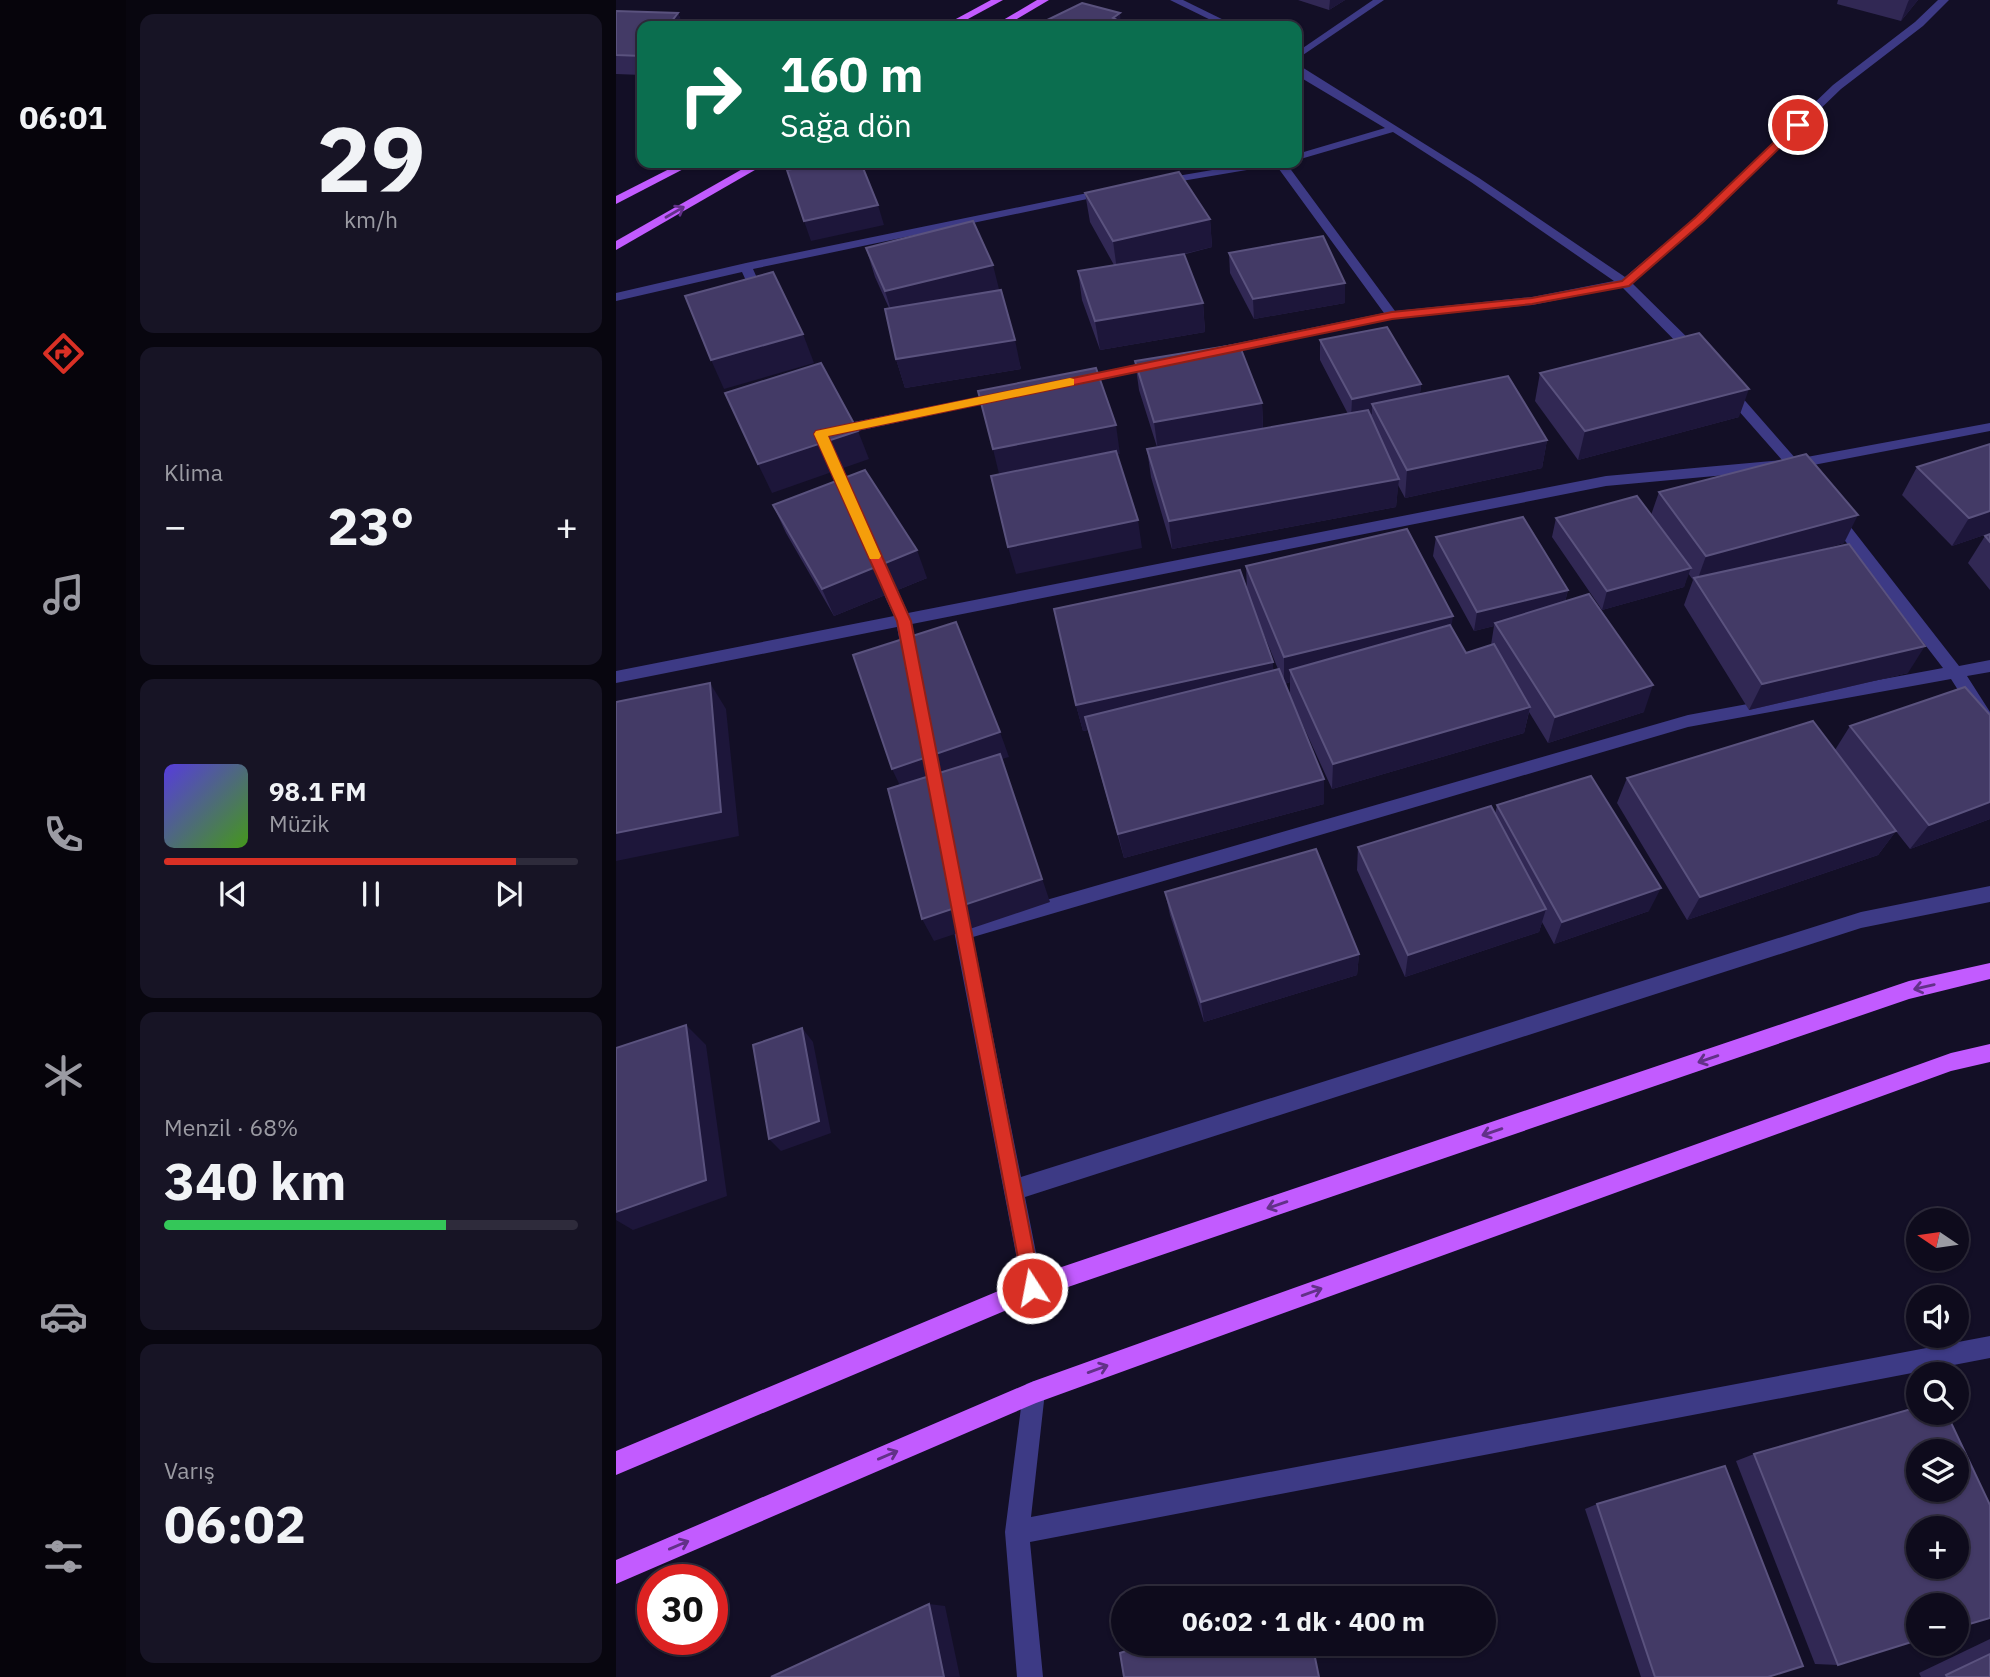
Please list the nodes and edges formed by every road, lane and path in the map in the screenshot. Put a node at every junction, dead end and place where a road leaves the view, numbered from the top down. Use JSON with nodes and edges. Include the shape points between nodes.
{"nodes":[{"id":1,"x":998,"y":0,"type":"edge"},
{"id":2,"x":1044,"y":0,"type":"edge"},
{"id":3,"x":1175,"y":0,"type":"edge"},
{"id":4,"x":1379,"y":0,"type":"edge"},
{"id":5,"x":1944,"y":0,"type":"edge"},
{"id":6,"x":958,"y":21,"type":"edge"},
{"id":7,"x":1007,"y":21,"type":"edge"},
{"id":8,"x":1220,"y":21,"type":"edge"},
{"id":9,"x":1302,"y":53,"type":"edge"},
{"id":10,"x":1302,"y":72,"type":"edge"},
{"id":11,"x":1392,"y":129,"type":"junction"},
{"id":12,"x":1302,"y":156,"type":"edge"},
{"id":13,"x":679,"y":168,"type":"edge"},
{"id":14,"x":752,"y":168,"type":"edge"},
{"id":15,"x":1242,"y":168,"type":"edge"},
{"id":16,"x":1284,"y":168,"type":"edge"},
{"id":17,"x":1147,"y":184,"type":"edge"},
{"id":18,"x":1121,"y":190,"type":"edge"},
{"id":19,"x":616,"y":201,"type":"edge"},
{"id":20,"x":616,"y":246,"type":"edge"},
{"id":21,"x":746,"y":267,"type":"junction"},
{"id":22,"x":1625,"y":283,"type":"junction"},
{"id":23,"x":616,"y":298,"type":"edge"},
{"id":24,"x":768,"y":314,"type":"edge"},
{"id":25,"x":1392,"y":315,"type":"junction"},
{"id":26,"x":1202,"y":355,"type":"edge"},
{"id":27,"x":1702,"y":359,"type":"edge"},
{"id":28,"x":1175,"y":360,"type":"edge"},
{"id":29,"x":1720,"y":380,"type":"edge"},
{"id":30,"x":1066,"y":383,"type":"edge"},
{"id":31,"x":1011,"y":394,"type":"edge"},
{"id":32,"x":1990,"y":427,"type":"edge"},
{"id":33,"x":1794,"y":464,"type":"junction"},
{"id":34,"x":1811,"y":486,"type":"edge"},
{"id":35,"x":1828,"y":508,"type":"edge"},
{"id":36,"x":854,"y":509,"type":"edge"},
{"id":37,"x":876,"y":559,"type":"edge"},
{"id":38,"x":904,"y":621,"type":"junction"},
{"id":39,"x":1990,"y":666,"type":"edge"},
{"id":40,"x":1956,"y":673,"type":"junction"},
{"id":41,"x":914,"y":675,"type":"edge"},
{"id":42,"x":616,"y":677,"type":"edge"},
{"id":43,"x":1990,"y":726,"type":"edge"},
{"id":44,"x":956,"y":892,"type":"edge"},
{"id":45,"x":1990,"y":894,"type":"edge"},
{"id":46,"x":964,"y":932,"type":"junction"},
{"id":47,"x":1990,"y":971,"type":"edge"},
{"id":48,"x":1990,"y":1053,"type":"edge"},
{"id":49,"x":1013,"y":1190,"type":"junction"},
{"id":50,"x":1032,"y":1288,"type":"junction"},
{"id":51,"x":1990,"y":1347,"type":"edge"},
{"id":52,"x":1034,"y":1392,"type":"junction"},
{"id":53,"x":616,"y":1463,"type":"edge"},
{"id":54,"x":1017,"y":1532,"type":"junction"},
{"id":55,"x":616,"y":1572,"type":"edge"},
{"id":56,"x":1030,"y":1677,"type":"edge"}],
"edges":[{"from":1,"to":6,"type":"main road"},
{"from":2,"to":7,"type":"main road"},
{"from":3,"to":8,"type":"street"},
{"from":4,"to":9,"type":"street"},
{"from":5,"to":22,"type":"street","via":[[1837,87],[1700,219]]},
{"from":10,"to":11,"type":"street"},
{"from":11,"to":12,"type":"street"},
{"from":11,"to":22,"type":"street"},
{"from":13,"to":19,"type":"main road"},
{"from":20,"to":14,"type":"main road","one_way":true},
{"from":15,"to":17,"type":"street"},
{"from":16,"to":25,"type":"street"},
{"from":18,"to":21,"type":"street"},
{"from":21,"to":23,"type":"street"},
{"from":21,"to":24,"type":"street"},
{"from":22,"to":25,"type":"street","via":[[1532,301]]},
{"from":22,"to":27,"type":"street"},
{"from":25,"to":26,"type":"street"},
{"from":28,"to":30,"type":"street"},
{"from":29,"to":33,"type":"street"},
{"from":31,"to":36,"type":"street","via":[[821,434]]},
{"from":32,"to":33,"type":"street"},
{"from":33,"to":34,"type":"street"},
{"from":33,"to":38,"type":"street","via":[[1606,481]]},
{"from":35,"to":40,"type":"street"},
{"from":37,"to":38,"type":"street"},
{"from":38,"to":41,"type":"street"},
{"from":38,"to":42,"type":"street"},
{"from":39,"to":40,"type":"street"},
{"from":40,"to":43,"type":"street"},
{"from":40,"to":46,"type":"street","via":[[1688,721]]},
{"from":44,"to":46,"type":"street"},
{"from":45,"to":49,"type":"street","via":[[1861,920]]},
{"from":46,"to":49,"type":"street"},
{"from":47,"to":50,"type":"main road","one_way":true,"via":[[1909,990]]},
{"from":52,"to":48,"type":"main road","one_way":true,"via":[[1951,1062]]},
{"from":49,"to":50,"type":"street"},
{"from":50,"to":53,"type":"main road"},
{"from":51,"to":54,"type":"street"},
{"from":52,"to":54,"type":"street"},
{"from":55,"to":52,"type":"main road","one_way":true},
{"from":54,"to":56,"type":"street"}]}
